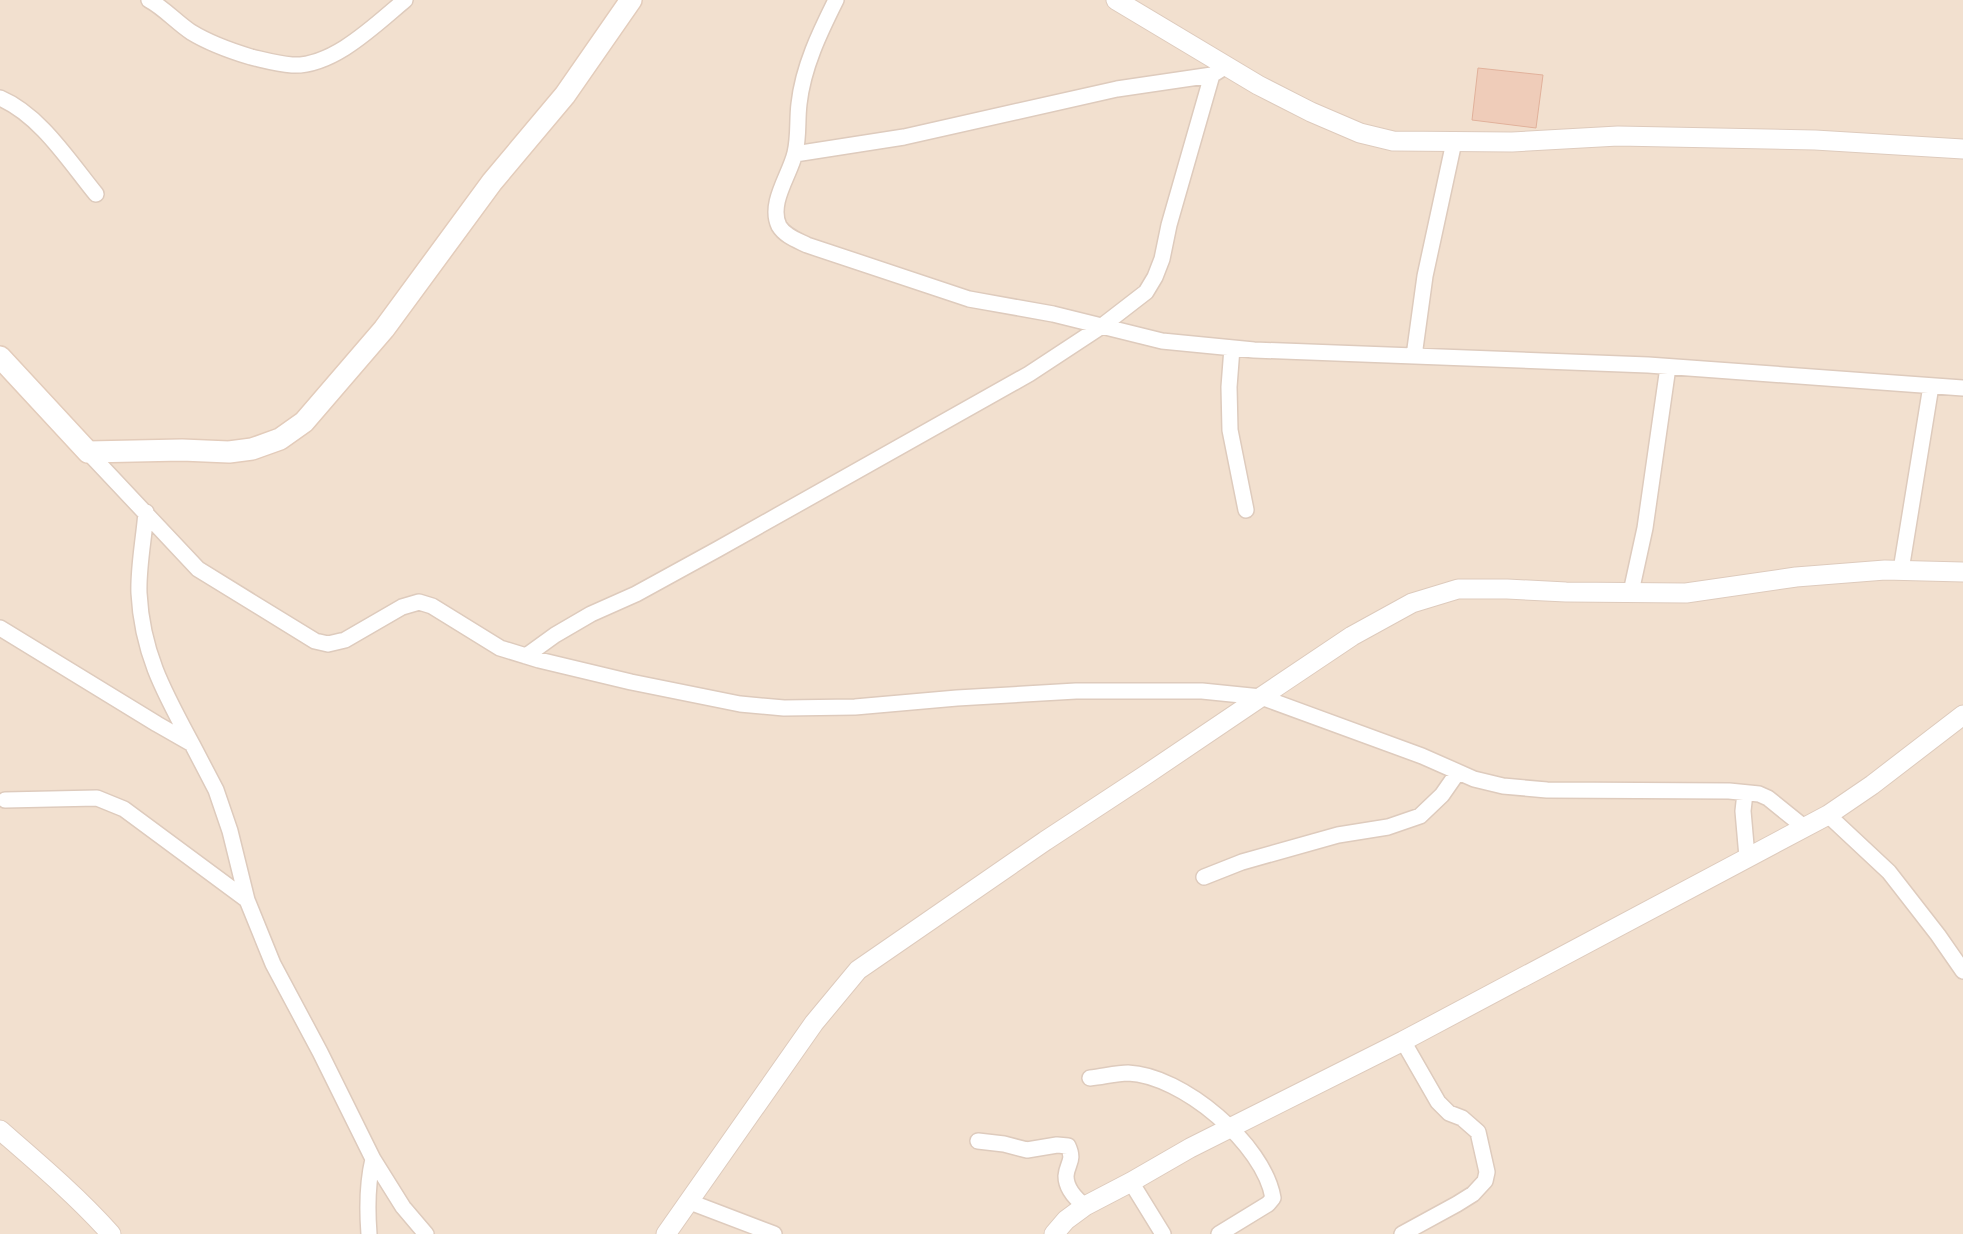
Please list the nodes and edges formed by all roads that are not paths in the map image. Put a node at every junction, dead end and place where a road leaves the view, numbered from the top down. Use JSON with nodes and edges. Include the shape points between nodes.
{"nodes":[{"id":1,"x":149,"y":0,"type":"edge"},
{"id":2,"x":405,"y":0,"type":"edge"},
{"id":3,"x":631,"y":0,"type":"edge"},
{"id":4,"x":836,"y":0,"type":"edge"},
{"id":5,"x":1116,"y":0,"type":"edge"},
{"id":6,"x":1220,"y":70,"type":"junction"},
{"id":7,"x":0,"y":98,"type":"edge"},
{"id":8,"x":1454,"y":142,"type":"junction"},
{"id":9,"x":1963,"y":149,"type":"edge"},
{"id":10,"x":795,"y":154,"type":"junction"},
{"id":11,"x":96,"y":194,"type":"dead end"},
{"id":12,"x":1102,"y":326,"type":"junction"},
{"id":13,"x":1232,"y":348,"type":"junction"},
{"id":14,"x":1414,"y":356,"type":"junction"},
{"id":15,"x":0,"y":357,"type":"edge"},
{"id":16,"x":1668,"y":367,"type":"junction"},
{"id":17,"x":1931,"y":386,"type":"junction"},
{"id":18,"x":1963,"y":388,"type":"edge"},
{"id":19,"x":88,"y":452,"type":"junction"},
{"id":20,"x":1246,"y":510,"type":"dead end"},
{"id":21,"x":146,"y":512,"type":"junction"},
{"id":22,"x":1901,"y":570,"type":"junction"},
{"id":23,"x":1963,"y":572,"type":"edge"},
{"id":24,"x":1630,"y":592,"type":"junction"},
{"id":25,"x":0,"y":628,"type":"edge"},
{"id":26,"x":526,"y":656,"type":"junction"},
{"id":27,"x":1261,"y":697,"type":"junction"},
{"id":28,"x":1963,"y":715,"type":"edge"},
{"id":29,"x":192,"y":744,"type":"junction"},
{"id":30,"x":1458,"y":772,"type":"junction"},
{"id":31,"x":1745,"y":793,"type":"junction"},
{"id":32,"x":5,"y":800,"type":"dead end"},
{"id":33,"x":1828,"y":815,"type":"junction"},
{"id":34,"x":1804,"y":827,"type":"junction"},
{"id":35,"x":1747,"y":857,"type":"junction"},
{"id":36,"x":1204,"y":877,"type":"dead end"},
{"id":37,"x":247,"y":900,"type":"junction"},
{"id":38,"x":1963,"y":971,"type":"edge"},
{"id":39,"x":1403,"y":1040,"type":"junction"},
{"id":40,"x":1090,"y":1078,"type":"dead end"},
{"id":41,"x":1231,"y":1127,"type":"junction"},
{"id":42,"x":0,"y":1130,"type":"edge"},
{"id":43,"x":978,"y":1141,"type":"dead end"},
{"id":44,"x":373,"y":1159,"type":"junction"},
{"id":45,"x":1131,"y":1182,"type":"junction"},
{"id":46,"x":690,"y":1202,"type":"junction"},
{"id":47,"x":1085,"y":1206,"type":"junction"},
{"id":48,"x":111,"y":1234,"type":"edge"},
{"id":49,"x":369,"y":1234,"type":"edge"},
{"id":50,"x":426,"y":1234,"type":"edge"},
{"id":51,"x":666,"y":1234,"type":"edge"},
{"id":52,"x":774,"y":1234,"type":"edge"},
{"id":53,"x":1054,"y":1234,"type":"edge"},
{"id":54,"x":1163,"y":1234,"type":"edge"},
{"id":55,"x":1219,"y":1234,"type":"edge"},
{"id":56,"x":1402,"y":1234,"type":"edge"}],
"edges":[{"from":1,"to":2,"type":"street","via":[[192,32],[232,51],[293,65],[309,64],[331,56],[366,33]]},
{"from":3,"to":19,"type":"main road","via":[[565,95],[492,182],[384,328],[304,422],[280,439],[252,449],[229,452]]},
{"from":4,"to":10,"type":"street","via":[[810,57],[799,104]]},
{"from":5,"to":6,"type":"street"},
{"from":6,"to":8,"type":"street","via":[[1360,134],[1393,142]]},
{"from":6,"to":10,"type":"street","via":[[1116,89],[904,137]]},
{"from":6,"to":12,"type":"street","via":[[1155,276],[1146,292]]},
{"from":7,"to":11,"type":"street","via":[[15,105],[44,131]]},
{"from":8,"to":9,"type":"street","via":[[1618,136],[1815,140]]},
{"from":8,"to":14,"type":"street","via":[[1425,276]]},
{"from":10,"to":12,"type":"street","via":[[776,211],[779,226],[787,235],[807,245],[969,299]]},
{"from":12,"to":13,"type":"street","via":[[1162,341]]},
{"from":12,"to":26,"type":"street","via":[[1029,374],[636,594],[576,622]]},
{"from":13,"to":14,"type":"street"},
{"from":13,"to":20,"type":"street","via":[[1230,430]]},
{"from":14,"to":16,"type":"street"},
{"from":15,"to":19,"type":"main road"},
{"from":16,"to":17,"type":"street"},
{"from":16,"to":24,"type":"street","via":[[1644,528]]},
{"from":17,"to":18,"type":"street"},
{"from":17,"to":22,"type":"street"},
{"from":19,"to":21,"type":"street"},
{"from":21,"to":26,"type":"street","via":[[198,569],[315,640],[328,644],[345,640],[402,607],[420,602],[432,606],[500,648]]},
{"from":21,"to":29,"type":"street","via":[[139,591],[142,628],[166,695]]},
{"from":22,"to":23,"type":"street"},
{"from":22,"to":24,"type":"street","via":[[1796,577],[1686,593]]},
{"from":24,"to":27,"type":"street","via":[[1458,589],[1412,604],[1352,636]]},
{"from":25,"to":29,"type":"street"},
{"from":26,"to":27,"type":"street","via":[[640,684],[740,704],[784,708],[855,707],[1076,691],[1202,691]]},
{"from":27,"to":30,"type":"street"},
{"from":27,"to":46,"type":"street","via":[[858,970],[808,1031]]},
{"from":28,"to":33,"type":"street"},
{"from":29,"to":37,"type":"street","via":[[216,790]]},
{"from":30,"to":31,"type":"street","via":[[1503,786],[1547,790]]},
{"from":30,"to":36,"type":"street","via":[[1442,795],[1420,816],[1388,827],[1338,834],[1242,862]]},
{"from":31,"to":34,"type":"street","via":[[1768,798]]},
{"from":31,"to":35,"type":"street","via":[[1743,811]]},
{"from":32,"to":37,"type":"street","via":[[97,798],[112,803]]},
{"from":33,"to":34,"type":"street"},
{"from":33,"to":38,"type":"street","via":[[1889,872]]},
{"from":34,"to":35,"type":"street"},
{"from":35,"to":39,"type":"street"},
{"from":37,"to":44,"type":"street","via":[[273,964]]},
{"from":39,"to":41,"type":"street"},
{"from":39,"to":56,"type":"street","via":[[1438,1102],[1478,1132],[1487,1172],[1485,1182],[1473,1194]]},
{"from":40,"to":41,"type":"street","via":[[1128,1073],[1152,1078],[1193,1097]]},
{"from":41,"to":45,"type":"street"},
{"from":41,"to":55,"type":"street","via":[[1268,1177],[1273,1198]]},
{"from":42,"to":48,"type":"street"},
{"from":43,"to":47,"type":"street","via":[[1027,1150],[1068,1146],[1072,1154],[1066,1176],[1070,1188]]},
{"from":44,"to":49,"type":"street","via":[[368,1180]]},
{"from":44,"to":50,"type":"street","via":[[403,1207]]},
{"from":45,"to":47,"type":"street"},
{"from":45,"to":54,"type":"street"},
{"from":46,"to":51,"type":"street"},
{"from":46,"to":52,"type":"street"},
{"from":47,"to":53,"type":"street"}]}
